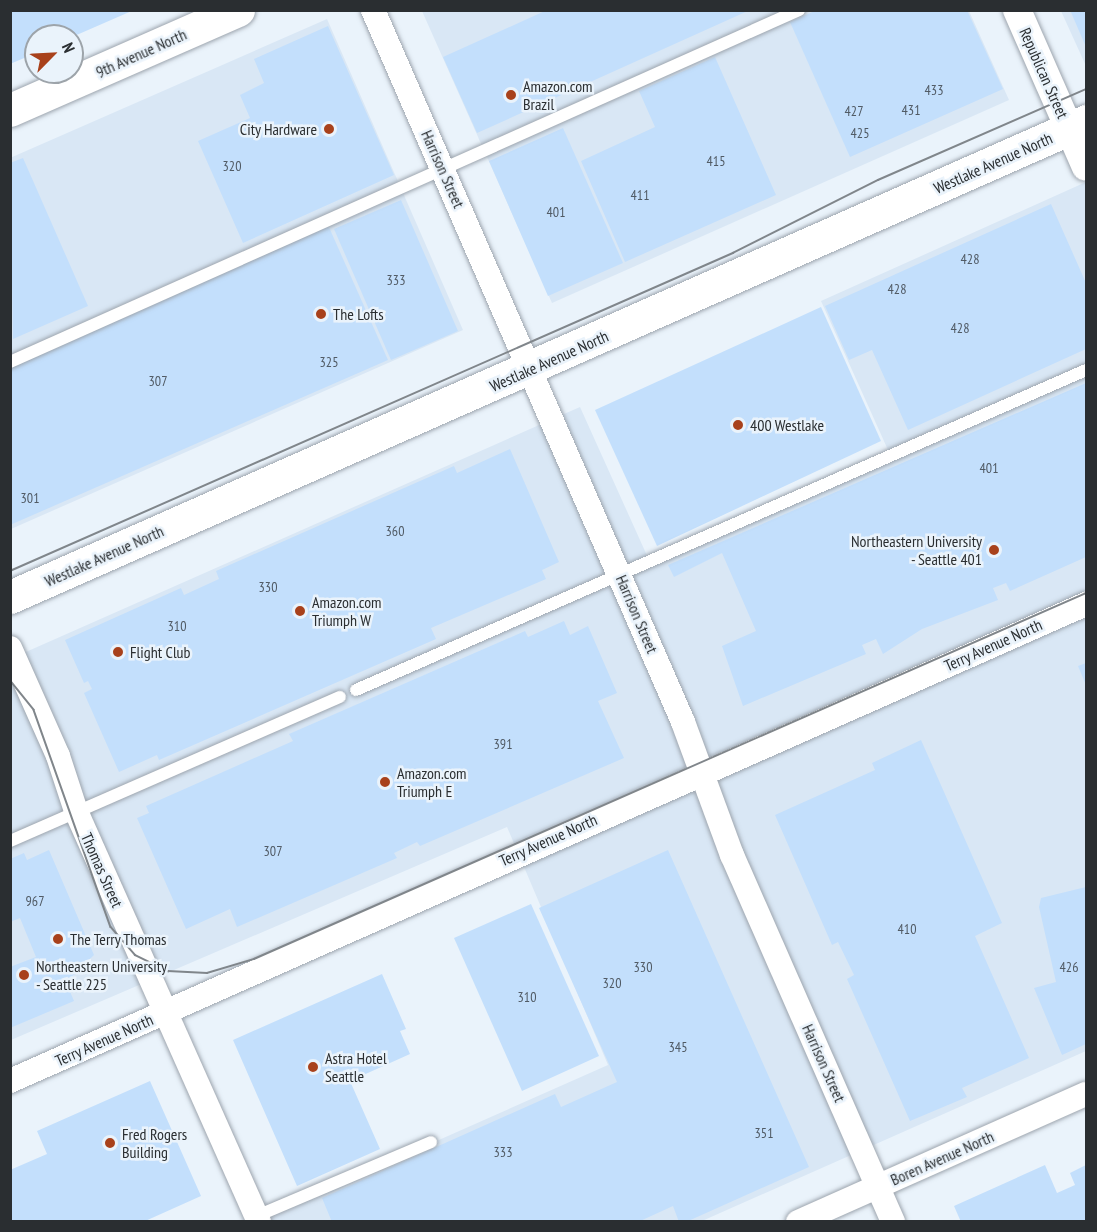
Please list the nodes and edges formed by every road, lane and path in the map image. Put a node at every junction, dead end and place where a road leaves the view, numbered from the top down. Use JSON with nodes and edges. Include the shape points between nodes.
{"nodes":[{"id":1,"x":238,"y":10,"type":"edge"},
{"id":2,"x":373,"y":10,"type":"edge"},
{"id":3,"x":799,"y":10,"type":"edge"},
{"id":4,"x":1017,"y":10,"type":"edge"},
{"id":5,"x":10,"y":110,"type":"edge"},
{"id":6,"x":1078,"y":125,"type":"edge"},
{"id":7,"x":1086,"y":168,"type":"edge"},
{"id":8,"x":444,"y":169,"type":"junction"},
{"id":9,"x":10,"y":362,"type":"edge"},
{"id":10,"x":532,"y":369,"type":"junction"},
{"id":11,"x":1086,"y":370,"type":"edge"},
{"id":12,"x":621,"y":577,"type":"junction"},
{"id":13,"x":10,"y":597,"type":"edge"},
{"id":14,"x":1086,"y":604,"type":"edge"},
{"id":15,"x":10,"y":648,"type":"edge"},
{"id":16,"x":356,"y":690,"type":"dead end"},
{"id":17,"x":340,"y":697,"type":"dead end"},
{"id":18,"x":701,"y":772,"type":"junction"},
{"id":19,"x":76,"y":811,"type":"junction"},
{"id":20,"x":10,"y":841,"type":"edge"},
{"id":21,"x":166,"y":1012,"type":"junction"},
{"id":22,"x":10,"y":1081,"type":"edge"},
{"id":23,"x":1086,"y":1094,"type":"edge"},
{"id":24,"x":431,"y":1142,"type":"dead end"},
{"id":25,"x":878,"y":1186,"type":"junction"},
{"id":26,"x":258,"y":1219,"type":"edge"},
{"id":27,"x":798,"y":1221,"type":"edge"},
{"id":28,"x":893,"y":1221,"type":"edge"}],
"edges":[{"from":1,"to":5,"type":"main road","name":"9th Avenue North"},
{"from":2,"to":8,"type":"street","name":"Harrison Street"},
{"from":3,"to":8,"type":"lane"},
{"from":4,"to":6,"type":"street","name":"Republican Street"},
{"from":6,"to":7,"type":"street","name":"Republican Street"},
{"from":6,"to":10,"type":"main road","name":"Westlake Avenue North"},
{"from":8,"to":9,"type":"lane"},
{"from":8,"to":10,"type":"street","name":"Harrison Street"},
{"from":10,"to":12,"type":"street","name":"Harrison Street"},
{"from":10,"to":13,"type":"main road","name":"Westlake Avenue North"},
{"from":11,"to":12,"type":"lane"},
{"from":12,"to":16,"type":"lane"},
{"from":12,"to":18,"type":"street","name":"Harrison Street"},
{"from":14,"to":18,"type":"street","name":"Terry Avenue North"},
{"from":15,"to":19,"type":"street","name":"Thomas Street","via":[[58,756]]},
{"from":17,"to":19,"type":"lane"},
{"from":18,"to":21,"type":"street","name":"Terry Avenue North"},
{"from":18,"to":25,"type":"street","name":"Harrison Street","via":[[732,855]]},
{"from":19,"to":20,"type":"lane"},
{"from":19,"to":21,"type":"street","name":"Thomas Street"},
{"from":21,"to":22,"type":"street","name":"Terry Avenue North"},
{"from":21,"to":26,"type":"street","name":"Thomas Street"},
{"from":23,"to":25,"type":"street","name":"Boren Avenue North"},
{"from":24,"to":26,"type":"lane"},
{"from":25,"to":27,"type":"street","name":"Boren Avenue North"},
{"from":25,"to":28,"type":"street","name":"Harrison Street"}]}
